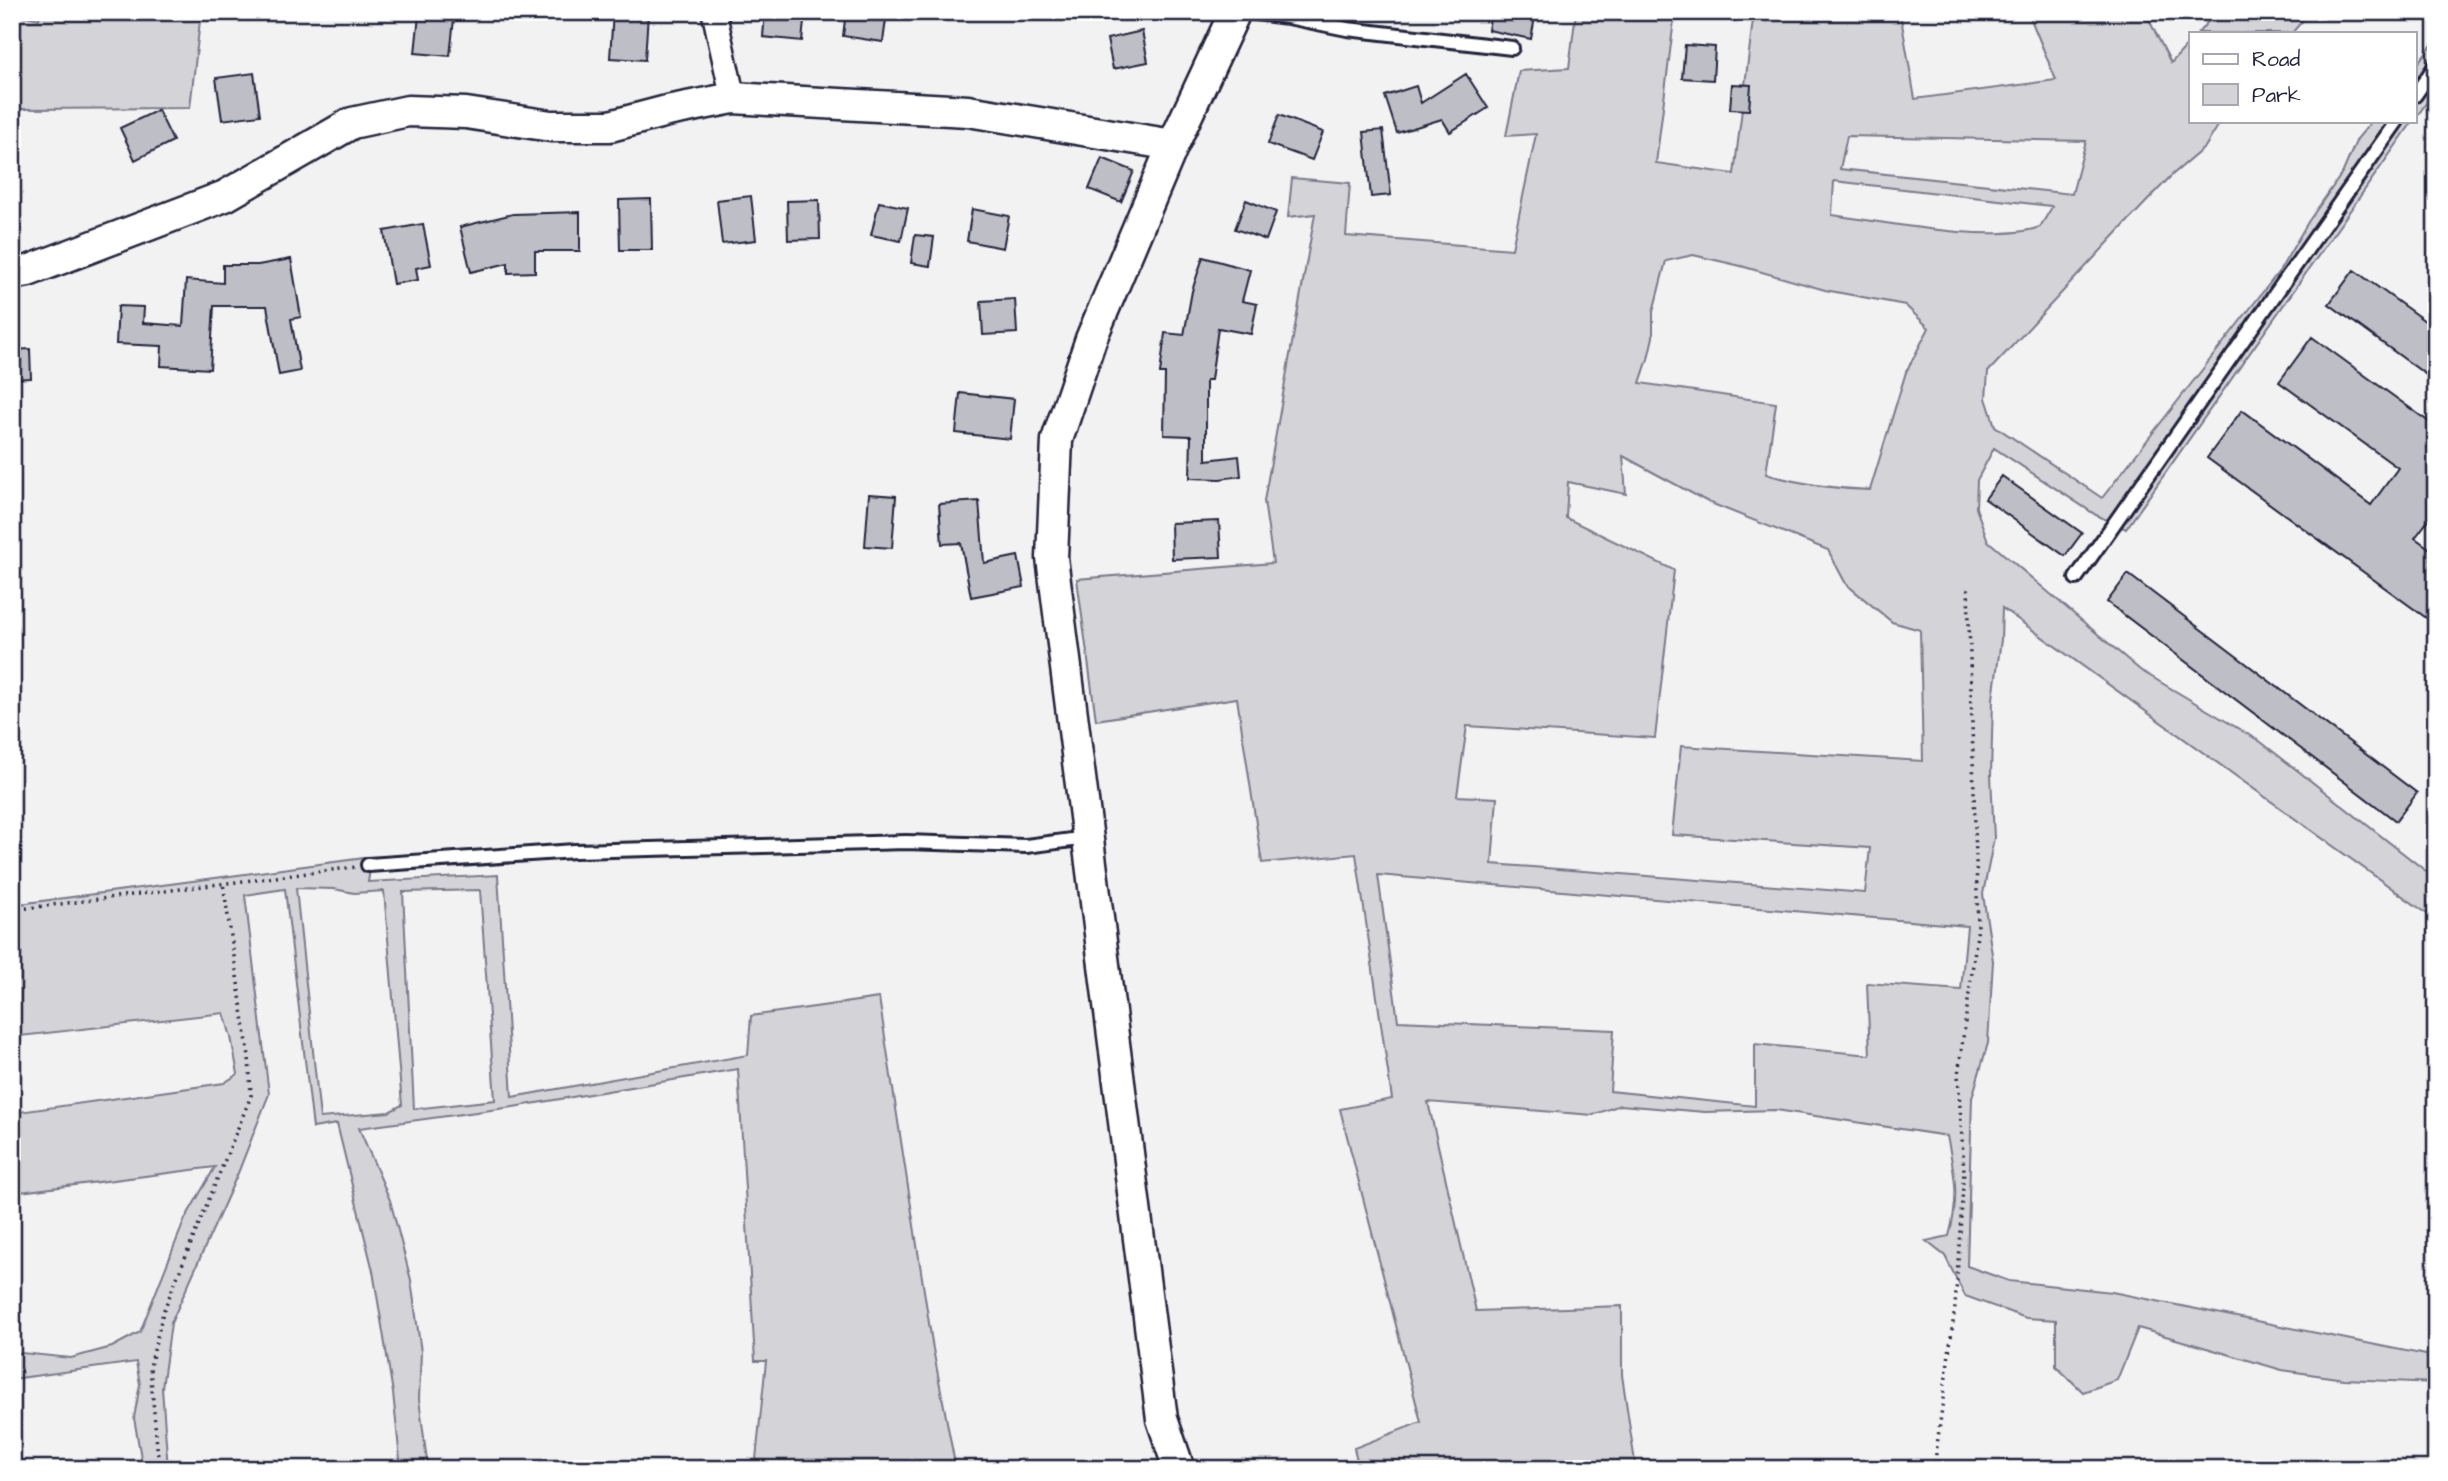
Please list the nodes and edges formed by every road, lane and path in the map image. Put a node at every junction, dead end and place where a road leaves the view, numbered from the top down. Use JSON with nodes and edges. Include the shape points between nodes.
{"nodes":[{"id":1,"x":714,"y":12,"type":"edge"},
{"id":2,"x":1235,"y":12,"type":"edge"},
{"id":3,"x":1246,"y":12,"type":"edge"},
{"id":4,"x":1512,"y":48,"type":"dead end"},
{"id":5,"x":2436,"y":65,"type":"edge"},
{"id":6,"x":2416,"y":94,"type":"edge"},
{"id":7,"x":733,"y":98,"type":"junction"},
{"id":8,"x":2396,"y":122,"type":"edge"},
{"id":9,"x":1172,"y":145,"type":"junction"},
{"id":10,"x":12,"y":274,"type":"edge"},
{"id":11,"x":2076,"y":578,"type":"dead end"},
{"id":12,"x":1968,"y":588,"type":"dead end"},
{"id":13,"x":1087,"y":838,"type":"junction"},
{"id":14,"x":368,"y":865,"type":"joint"},
{"id":15,"x":223,"y":883,"type":"junction"},
{"id":16,"x":12,"y":910,"type":"edge"},
{"id":17,"x":159,"y":1469,"type":"edge"},
{"id":18,"x":1179,"y":1469,"type":"edge"},
{"id":19,"x":1934,"y":1469,"type":"edge"}],
"edges":[{"from":1,"to":7,"type":"street"},
{"from":2,"to":9,"type":"street"},
{"from":3,"to":4,"type":"lane"},
{"from":5,"to":6,"type":"lane"},
{"from":7,"to":9,"type":"street","via":[[968,111]]},
{"from":7,"to":10,"type":"street","via":[[610,126],[551,126],[466,113],[408,111],[352,123],[225,196]]},
{"from":8,"to":11,"type":"lane"},
{"from":9,"to":13,"type":"street","via":[[1091,339],[1058,440],[1052,558]]},
{"from":12,"to":19,"type":"path","via":[[1978,928],[1958,1075],[1964,1171],[1955,1307]]},
{"from":13,"to":14,"type":"lane","via":[[1026,846],[906,842],[631,850]]},
{"from":13,"to":18,"type":"street","via":[[1162,1419]]},
{"from":14,"to":15,"type":"path"},
{"from":15,"to":16,"type":"path"},
{"from":15,"to":17,"type":"path","via":[[251,1096],[163,1312],[150,1367]]}]}
